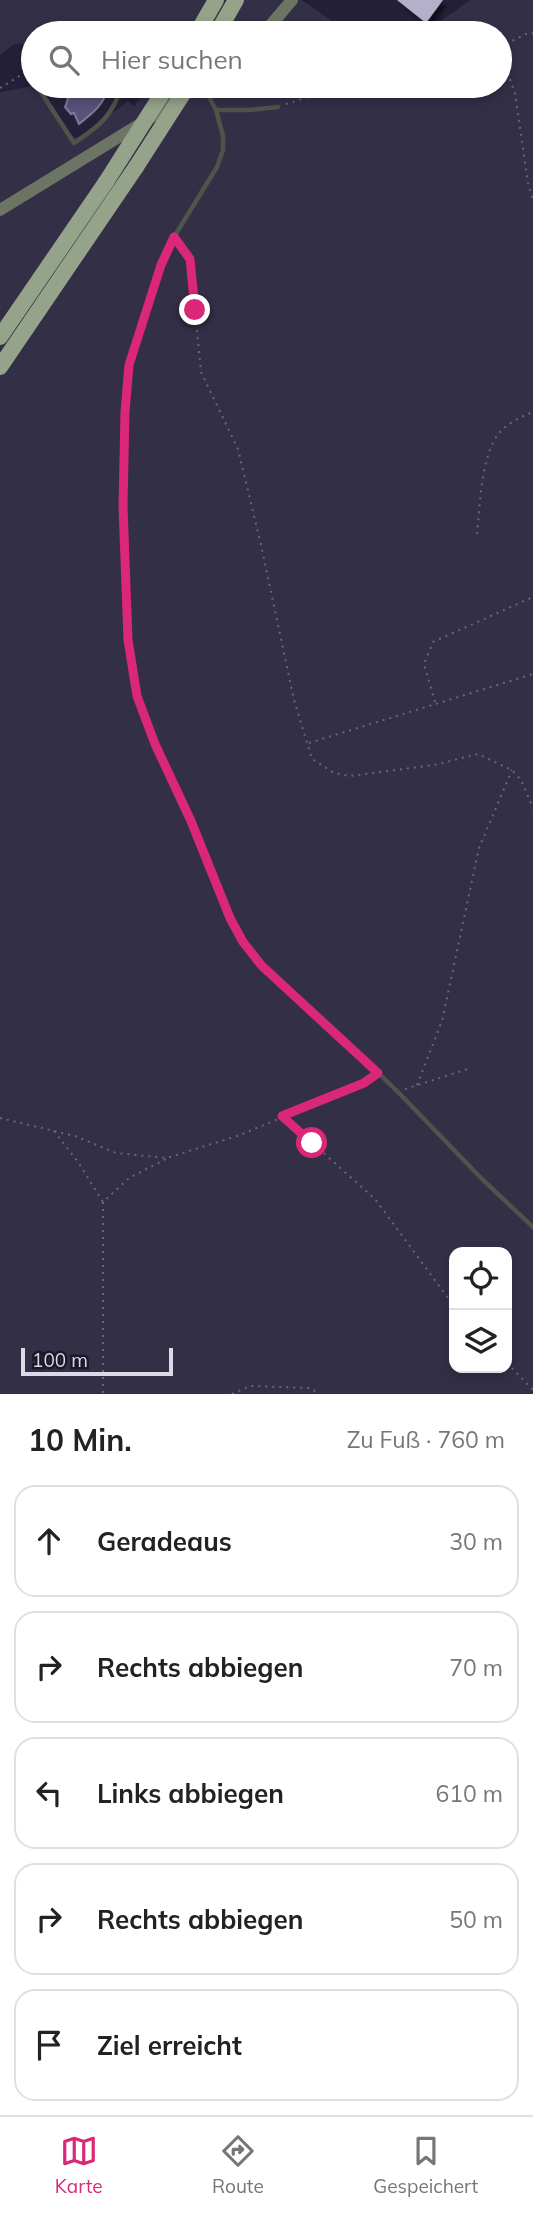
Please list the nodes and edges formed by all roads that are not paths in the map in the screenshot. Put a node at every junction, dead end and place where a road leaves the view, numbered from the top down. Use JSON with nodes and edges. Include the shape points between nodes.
{"nodes":[{"id":1,"x":216,"y":0,"type":"edge"},
{"id":2,"x":236,"y":0,"type":"edge"},
{"id":3,"x":292,"y":0,"type":"edge"},
{"id":4,"x":204,"y":21,"type":"edge"},
{"id":5,"x":224,"y":21,"type":"edge"},
{"id":6,"x":274,"y":21,"type":"edge"},
{"id":7,"x":45,"y":98,"type":"edge"},
{"id":8,"x":117,"y":98,"type":"edge"},
{"id":9,"x":159,"y":98,"type":"edge"},
{"id":10,"x":179,"y":98,"type":"edge"},
{"id":11,"x":180,"y":98,"type":"edge"},
{"id":12,"x":210,"y":98,"type":"edge"},
{"id":13,"x":278,"y":107,"type":"road end"},
{"id":14,"x":216,"y":110,"type":"junction"},
{"id":15,"x":0,"y":210,"type":"edge"},
{"id":16,"x":0,"y":337,"type":"edge"},
{"id":17,"x":0,"y":367,"type":"edge"},
{"id":18,"x":533,"y":1227,"type":"edge"}],
"edges":[{"from":1,"to":4,"type":"highway"},
{"from":2,"to":5,"type":"highway"},
{"from":3,"to":6,"type":"main road"},
{"from":7,"to":8,"type":"lane","via":[[74,143],[98,127]]},
{"from":9,"to":16,"type":"highway","bridge":true},
{"from":10,"to":15,"type":"main road"},
{"from":11,"to":17,"type":"highway","bridge":true},
{"from":12,"to":14,"type":"lane"},
{"from":13,"to":14,"type":"lane"},
{"from":14,"to":18,"type":"lane","via":[[223,150],[161,265],[129,365],[123,506],[128,640],[137,696],[243,942],[262,966],[398,1092]]}]}
